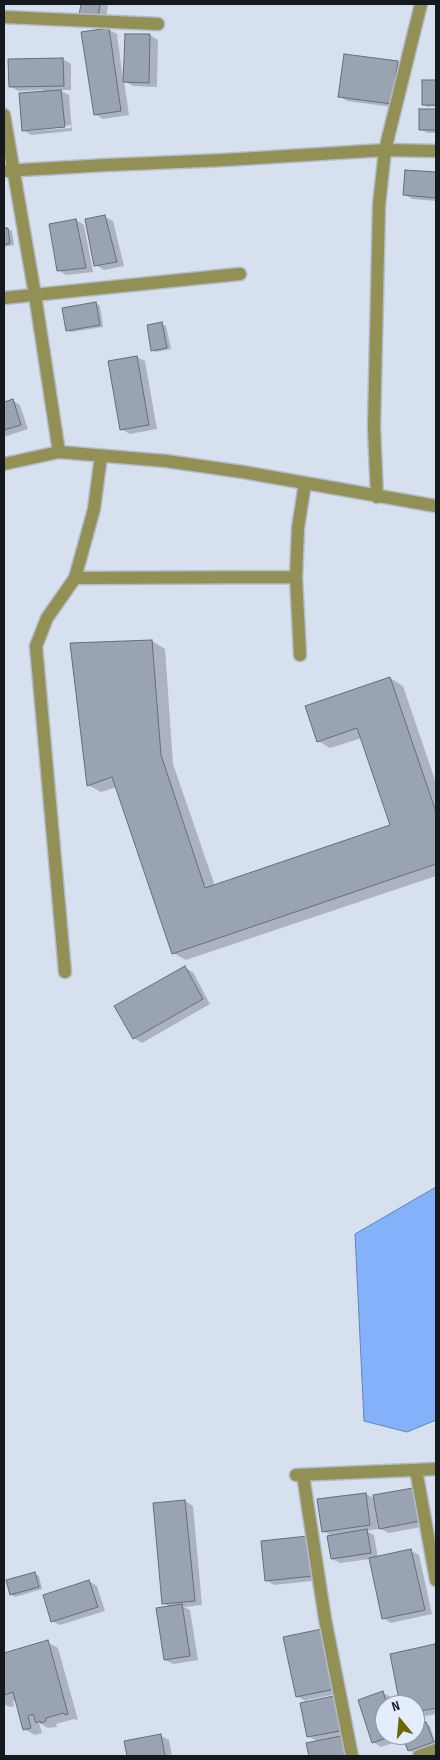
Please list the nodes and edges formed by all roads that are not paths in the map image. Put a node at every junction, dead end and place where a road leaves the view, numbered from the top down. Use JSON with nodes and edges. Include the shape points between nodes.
{"nodes":[{"id":1,"x":420,"y":4,"type":"edge"},
{"id":2,"x":4,"y":17,"type":"edge"},
{"id":3,"x":158,"y":24,"type":"dead end"},
{"id":4,"x":4,"y":115,"type":"edge"},
{"id":5,"x":385,"y":150,"type":"junction"},
{"id":6,"x":436,"y":151,"type":"edge"},
{"id":7,"x":8,"y":170,"type":"edge"},
{"id":8,"x":240,"y":274,"type":"dead end"},
{"id":9,"x":35,"y":295,"type":"junction"},
{"id":10,"x":4,"y":298,"type":"edge"},
{"id":11,"x":59,"y":452,"type":"junction"},
{"id":12,"x":101,"y":456,"type":"junction"},
{"id":13,"x":4,"y":464,"type":"edge"},
{"id":14,"x":305,"y":483,"type":"junction"},
{"id":15,"x":377,"y":497,"type":"junction"},
{"id":16,"x":436,"y":506,"type":"edge"},
{"id":17,"x":296,"y":577,"type":"junction"},
{"id":18,"x":75,"y":578,"type":"junction"},
{"id":19,"x":300,"y":655,"type":"dead end"},
{"id":20,"x":65,"y":972,"type":"dead end"},
{"id":21,"x":436,"y":1469,"type":"edge"},
{"id":22,"x":416,"y":1470,"type":"junction"},
{"id":23,"x":436,"y":1580,"type":"edge"},
{"id":24,"x":436,"y":1750,"type":"edge"},
{"id":25,"x":352,"y":1756,"type":"edge"},
{"id":26,"x":419,"y":1756,"type":"edge"}],
"edges":[{"from":1,"to":5,"type":"street"},
{"from":2,"to":3,"type":"street"},
{"from":4,"to":7,"type":"street"},
{"from":5,"to":6,"type":"street"},
{"from":5,"to":7,"type":"street"},
{"from":5,"to":15,"type":"street","via":[[378,224],[374,427]]},
{"from":7,"to":9,"type":"street"},
{"from":8,"to":9,"type":"street"},
{"from":9,"to":10,"type":"street"},
{"from":9,"to":11,"type":"street"},
{"from":11,"to":12,"type":"street"},
{"from":11,"to":13,"type":"street"},
{"from":12,"to":14,"type":"street","via":[[166,461]]},
{"from":12,"to":18,"type":"street","via":[[94,509]]},
{"from":14,"to":15,"type":"street"},
{"from":14,"to":17,"type":"street","via":[[298,528]]},
{"from":15,"to":16,"type":"street"},
{"from":17,"to":18,"type":"street"},
{"from":17,"to":19,"type":"street"},
{"from":18,"to":20,"type":"street","via":[[47,618],[36,646]]},
{"from":21,"to":22,"type":"street"},
{"from":22,"to":23,"type":"street"},
{"from":22,"to":25,"type":"street","via":[[299,1475]]},
{"from":24,"to":26,"type":"street"}]}
